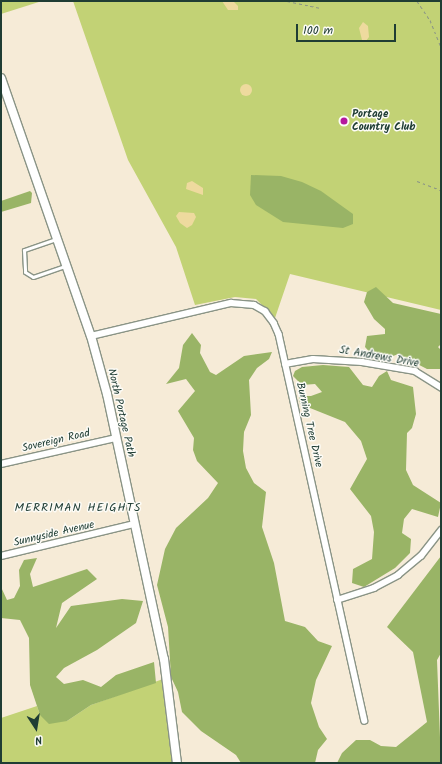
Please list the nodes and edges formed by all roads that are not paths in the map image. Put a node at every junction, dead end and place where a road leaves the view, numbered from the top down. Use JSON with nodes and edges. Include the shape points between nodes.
{"nodes":[{"id":1,"x":1,"y":78,"type":"edge"},
{"id":2,"x":56,"y":239,"type":"junction"},
{"id":3,"x":65,"y":266,"type":"junction"},
{"id":4,"x":91,"y":336,"type":"junction"},
{"id":5,"x":285,"y":364,"type":"junction"},
{"id":6,"x":441,"y":387,"type":"edge"},
{"id":7,"x":116,"y":438,"type":"junction"},
{"id":8,"x":1,"y":464,"type":"edge"},
{"id":9,"x":134,"y":524,"type":"junction"},
{"id":10,"x":441,"y":530,"type":"edge"},
{"id":11,"x":1,"y":556,"type":"edge"},
{"id":12,"x":338,"y":600,"type":"junction"},
{"id":13,"x":365,"y":721,"type":"dead end"},
{"id":14,"x":177,"y":763,"type":"edge"}],
"edges":[{"from":1,"to":2,"type":"main road","name":"North Portage Path"},
{"from":2,"to":3,"type":"main road","name":"North Portage Path"},
{"from":2,"to":3,"type":"lane","via":[[24,250],[25,272],[33,277]]},
{"from":3,"to":4,"type":"main road","name":"North Portage Path"},
{"from":4,"to":5,"type":"street","name":"Burning Tree Drive","via":[[242,302],[266,311],[274,322]]},
{"from":4,"to":7,"type":"main road","name":"North Portage Path"},
{"from":5,"to":6,"type":"street","name":"St Andrews Drive","via":[[313,359],[362,362],[415,371]]},
{"from":5,"to":12,"type":"street","name":"Burning Tree Drive"},
{"from":7,"to":8,"type":"street","name":"Sovereign Road"},
{"from":7,"to":9,"type":"main road","name":"North Portage Path"},
{"from":9,"to":11,"type":"street","name":"Sunnyside Avenue"},
{"from":9,"to":14,"type":"main road","name":"North Portage Path","via":[[164,659]]},
{"from":10,"to":12,"type":"street","via":[[421,556],[398,575],[374,588]]},
{"from":12,"to":13,"type":"street","name":"Burning Tree Drive"}]}
